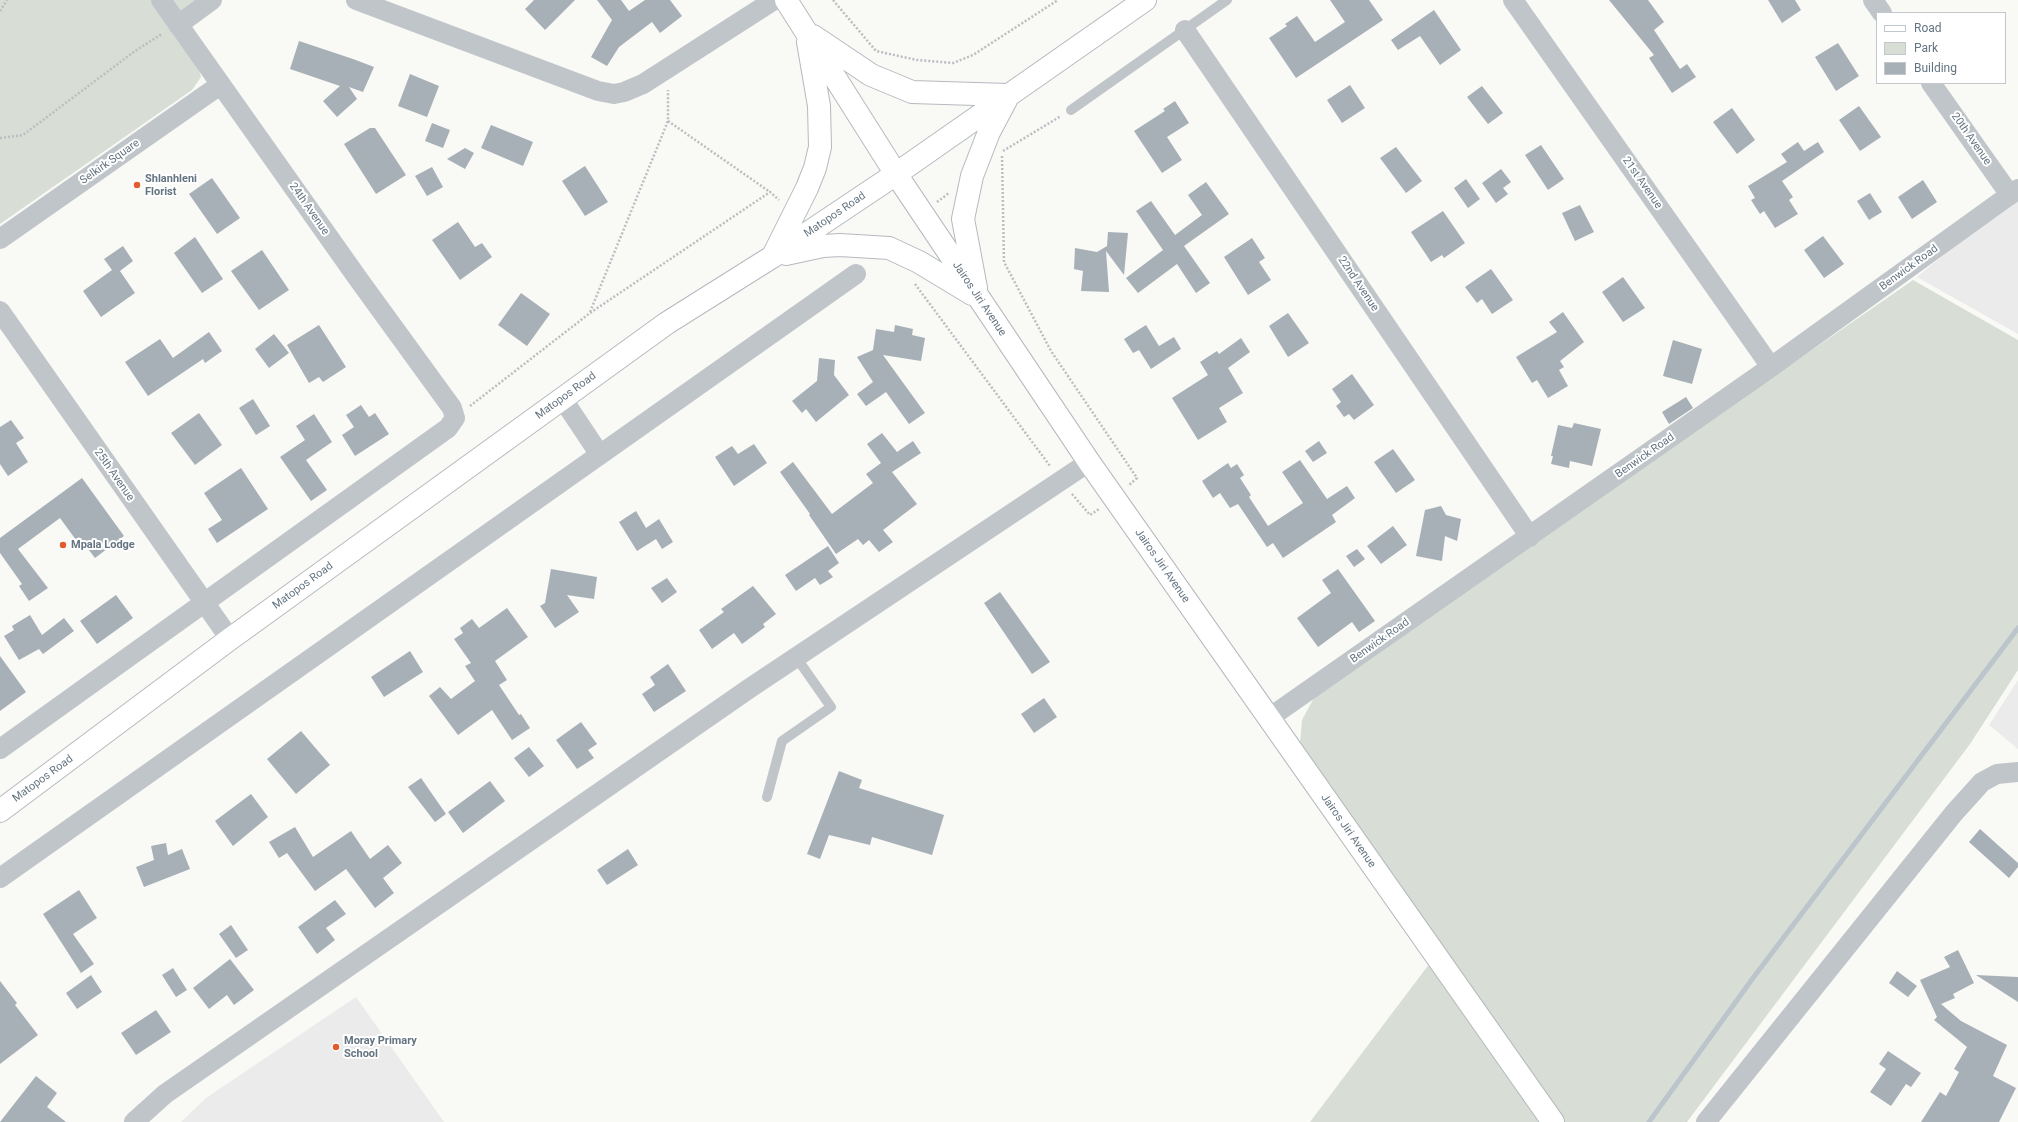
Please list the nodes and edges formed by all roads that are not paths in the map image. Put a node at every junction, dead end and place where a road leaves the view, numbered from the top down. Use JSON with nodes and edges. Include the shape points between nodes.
{"nodes":[{"id":1,"x":161,"y":0,"type":"edge"},
{"id":2,"x":212,"y":0,"type":"edge"},
{"id":3,"x":356,"y":0,"type":"edge"},
{"id":4,"x":774,"y":0,"type":"edge"},
{"id":5,"x":786,"y":0,"type":"edge"},
{"id":6,"x":1145,"y":0,"type":"edge"},
{"id":7,"x":1227,"y":0,"type":"edge"},
{"id":8,"x":1513,"y":0,"type":"edge"},
{"id":9,"x":1873,"y":0,"type":"edge"},
{"id":10,"x":1881,"y":12,"type":"edge"},
{"id":11,"x":178,"y":24,"type":"junction"},
{"id":12,"x":1185,"y":30,"type":"junction"},
{"id":13,"x":806,"y":32,"type":"junction"},
{"id":14,"x":220,"y":84,"type":"junction"},
{"id":15,"x":1932,"y":84,"type":"edge"},
{"id":16,"x":1008,"y":95,"type":"junction"},
{"id":17,"x":1071,"y":110,"type":"dead end"},
{"id":18,"x":896,"y":174,"type":"junction"},
{"id":19,"x":2014,"y":192,"type":"edge"},
{"id":20,"x":0,"y":238,"type":"edge"},
{"id":21,"x":772,"y":257,"type":"junction"},
{"id":22,"x":856,"y":274,"type":"dead end"},
{"id":23,"x":978,"y":298,"type":"junction"},
{"id":24,"x":0,"y":311,"type":"edge"},
{"id":25,"x":1771,"y":367,"type":"junction"},
{"id":26,"x":562,"y":398,"type":"junction"},
{"id":27,"x":600,"y":455,"type":"junction"},
{"id":28,"x":1089,"y":462,"type":"junction"},
{"id":29,"x":1530,"y":537,"type":"junction"},
{"id":30,"x":203,"y":601,"type":"junction"},
{"id":31,"x":230,"y":639,"type":"junction"},
{"id":32,"x":796,"y":657,"type":"junction"},
{"id":33,"x":1269,"y":718,"type":"junction"},
{"id":34,"x":0,"y":748,"type":"edge"},
{"id":35,"x":2018,"y":772,"type":"edge"},
{"id":36,"x":767,"y":797,"type":"dead end"},
{"id":37,"x":0,"y":811,"type":"edge"},
{"id":38,"x":0,"y":878,"type":"edge"},
{"id":39,"x":134,"y":1122,"type":"edge"},
{"id":40,"x":1553,"y":1122,"type":"edge"},
{"id":41,"x":1706,"y":1122,"type":"edge"}],
"edges":[{"from":1,"to":11,"type":"street","name":"24th Avenue"},
{"from":2,"to":11,"type":"street"},
{"from":3,"to":4,"type":"street","via":[[598,91],[614,94],[643,84]]},
{"from":5,"to":13,"type":"main road","name":"Jairos Jiri Avenue"},
{"from":6,"to":16,"type":"main road","name":"Matopos Road"},
{"from":7,"to":12,"type":"lane"},
{"from":8,"to":25,"type":"street","name":"21st Avenue"},
{"from":9,"to":10,"type":"street"},
{"from":11,"to":14,"type":"street","name":"24th Avenue"},
{"from":12,"to":17,"type":"lane"},
{"from":12,"to":29,"type":"street","name":"22nd Avenue"},
{"from":13,"to":16,"type":"main road","via":[[870,76],[912,92]]},
{"from":13,"to":18,"type":"main road","name":"Jairos Jiri Avenue"},
{"from":13,"to":21,"type":"main road","via":[[819,106],[820,147],[812,175]]},
{"from":14,"to":20,"type":"street","name":"Selkirk Square"},
{"from":14,"to":30,"type":"street","name":"24th Avenue","via":[[452,408],[455,418],[448,428]]},
{"from":15,"to":19,"type":"street","name":"20th Avenue"},
{"from":16,"to":18,"type":"main road","name":"Matopos Road"},
{"from":16,"to":23,"type":"main road","via":[[989,132],[972,176],[963,219]]},
{"from":18,"to":21,"type":"main road","name":"Matopos Road"},
{"from":18,"to":23,"type":"main road","name":"Jairos Jiri Avenue"},
{"from":19,"to":25,"type":"street","name":"Benwick Road"},
{"from":21,"to":23,"type":"main road","via":[[823,246],[889,248],[929,267]]},
{"from":21,"to":26,"type":"main road","name":"Matopos Road","via":[[667,323]]},
{"from":22,"to":27,"type":"street"},
{"from":23,"to":28,"type":"main road","name":"Jairos Jiri Avenue"},
{"from":24,"to":30,"type":"street","name":"25th Avenue"},
{"from":25,"to":29,"type":"street","name":"Benwick Road"},
{"from":26,"to":27,"type":"street"},
{"from":26,"to":31,"type":"main road","name":"Matopos Road"},
{"from":27,"to":38,"type":"street"},
{"from":28,"to":32,"type":"street"},
{"from":28,"to":33,"type":"main road","name":"Jairos Jiri Avenue"},
{"from":29,"to":33,"type":"street","name":"Benwick Road"},
{"from":30,"to":31,"type":"street","name":"25th Avenue"},
{"from":30,"to":34,"type":"street","via":[[98,680]]},
{"from":31,"to":37,"type":"main road","name":"Matopos Road"},
{"from":32,"to":36,"type":"lane","via":[[831,707],[782,741]]},
{"from":32,"to":39,"type":"street","via":[[166,1094]]},
{"from":33,"to":40,"type":"main road","name":"Jairos Jiri Avenue"},
{"from":35,"to":41,"type":"street","via":[[1998,774],[1982,782],[1954,813]]}]}
